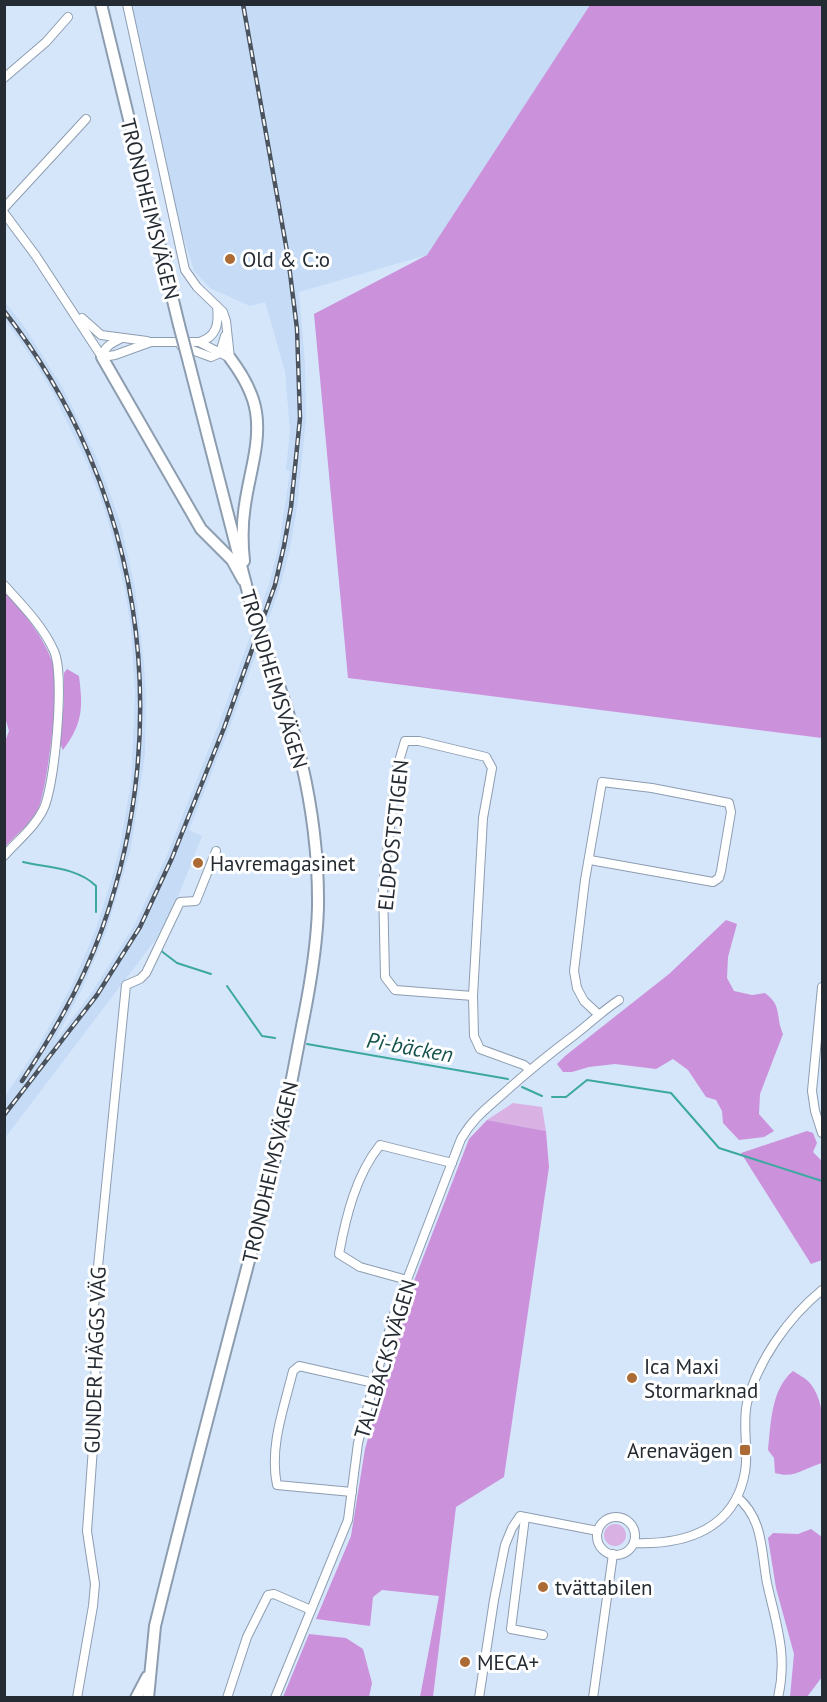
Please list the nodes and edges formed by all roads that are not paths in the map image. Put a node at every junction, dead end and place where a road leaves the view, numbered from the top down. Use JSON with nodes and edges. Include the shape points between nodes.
{"nodes":[{"id":1,"x":101,"y":4,"type":"edge"},
{"id":2,"x":127,"y":4,"type":"edge"},
{"id":3,"x":68,"y":17,"type":"dead end"},
{"id":4,"x":4,"y":78,"type":"edge"},
{"id":5,"x":86,"y":119,"type":"dead end"},
{"id":6,"x":4,"y":208,"type":"edge"},
{"id":7,"x":4,"y":213,"type":"edge"},
{"id":8,"x":70,"y":306,"type":"junction"},
{"id":9,"x":218,"y":306,"type":"junction"},
{"id":10,"x":120,"y":339,"type":"junction"},
{"id":11,"x":151,"y":342,"type":"junction"},
{"id":12,"x":168,"y":342,"type":"junction"},
{"id":13,"x":199,"y":342,"type":"junction"},
{"id":14,"x":225,"y":356,"type":"junction"},
{"id":15,"x":102,"y":357,"type":"junction"},
{"id":16,"x":244,"y":584,"type":"junction"},
{"id":17,"x":4,"y":585,"type":"edge"},
{"id":18,"x":216,"y":851,"type":"dead end"},
{"id":19,"x":4,"y":856,"type":"edge"},
{"id":20,"x":590,"y":860,"type":"junction"},
{"id":21,"x":822,"y":987,"type":"edge"},
{"id":22,"x":473,"y":996,"type":"junction"},
{"id":23,"x":619,"y":1000,"type":"dead end"},
{"id":24,"x":598,"y":1014,"type":"junction"},
{"id":25,"x":527,"y":1067,"type":"junction"},
{"id":26,"x":822,"y":1133,"type":"edge"},
{"id":27,"x":452,"y":1163,"type":"junction"},
{"id":28,"x":407,"y":1280,"type":"junction"},
{"id":29,"x":822,"y":1290,"type":"edge"},
{"id":30,"x":374,"y":1383,"type":"junction"},
{"id":31,"x":352,"y":1492,"type":"junction"},
{"id":32,"x":737,"y":1497,"type":"junction"},
{"id":33,"x":528,"y":1518,"type":"junction"},
{"id":34,"x":598,"y":1532,"type":"junction"},
{"id":35,"x":634,"y":1543,"type":"junction"},
{"id":36,"x":613,"y":1554,"type":"junction"},
{"id":37,"x":312,"y":1610,"type":"junction"},
{"id":38,"x":543,"y":1635,"type":"dead end"},
{"id":39,"x":149,"y":1674,"type":"junction"},
{"id":40,"x":77,"y":1698,"type":"edge"},
{"id":41,"x":136,"y":1698,"type":"edge"},
{"id":42,"x":148,"y":1698,"type":"edge"},
{"id":43,"x":227,"y":1698,"type":"edge"},
{"id":44,"x":275,"y":1698,"type":"edge"},
{"id":45,"x":479,"y":1698,"type":"edge"},
{"id":46,"x":593,"y":1698,"type":"edge"},
{"id":47,"x":778,"y":1698,"type":"edge"}],
"edges":[{"from":1,"to":16,"type":"main road","name":"TRONDHEIMSVÄGEN","bridge":true},
{"from":2,"to":9,"type":"street","via":[[185,270],[196,287]]},
{"from":3,"to":4,"type":"street"},
{"from":5,"to":6,"type":"street"},
{"from":7,"to":8,"type":"street"},
{"from":8,"to":10,"type":"street","via":[[101,335]]},
{"from":8,"to":15,"type":"street"},
{"from":9,"to":13,"type":"street","via":[[213,334]]},
{"from":9,"to":14,"type":"street","via":[[226,321]]},
{"from":10,"to":11,"type":"street"},
{"from":10,"to":15,"type":"street","via":[[110,344]]},
{"from":11,"to":12,"type":"street"},
{"from":11,"to":15,"type":"street"},
{"from":12,"to":13,"type":"street"},
{"from":12,"to":14,"type":"street","via":[[204,356]]},
{"from":13,"to":14,"type":"street"},
{"from":14,"to":16,"type":"main road","via":[[251,392],[256,413],[242,542]]},
{"from":15,"to":16,"type":"main road","via":[[201,529],[232,560]]},
{"from":16,"to":39,"type":"main road","name":"TRONDHEIMSVÄGEN","bridge":true,"via":[[285,699],[308,788],[318,879],[314,958],[282,1129],[172,1556],[155,1626]]},
{"from":17,"to":19,"type":"street","via":[[51,645],[60,681],[44,808]]},
{"from":18,"to":40,"type":"street","name":"GUNDER HÄGGS VÄG","via":[[196,901],[180,902],[146,973],[126,985],[92,1317],[97,1392],[87,1531],[95,1584]]},
{"from":20,"to":20,"type":"street","via":[[602,782],[729,803],[731,812],[721,871],[713,882]]},
{"from":20,"to":24,"type":"street","via":[[574,971],[584,1001]]},
{"from":21,"to":26,"type":"street","via":[[812,1091]]},
{"from":22,"to":22,"type":"street","name":"ELDPOSTSTIGEN","via":[[483,818],[492,768],[486,757],[405,741],[397,768],[383,886],[385,977],[394,990]]},
{"from":22,"to":25,"type":"street","name":"ELDPOSTSTIGEN","via":[[474,1036],[480,1049]]},
{"from":23,"to":24,"type":"street","name":"TALLBACKSVÄGEN"},
{"from":24,"to":25,"type":"street","name":"TALLBACKSVÄGEN","via":[[574,1036]]},
{"from":25,"to":27,"type":"street","name":"TALLBACKSVÄGEN","via":[[470,1123]]},
{"from":27,"to":28,"type":"street","name":"TALLBACKSVÄGEN"},
{"from":27,"to":28,"type":"street","via":[[380,1144],[369,1159],[353,1198],[339,1254],[360,1267]]},
{"from":28,"to":30,"type":"street","name":"TALLBACKSVÄGEN"},
{"from":29,"to":32,"type":"street","via":[[779,1336],[759,1371],[747,1404],[745,1471]]},
{"from":30,"to":31,"type":"street","name":"TALLBACKSVÄGEN","via":[[358,1443]]},
{"from":30,"to":31,"type":"street","via":[[298,1366],[293,1371],[277,1434],[273,1468],[277,1485]]},
{"from":31,"to":37,"type":"street","name":"TALLBACKSVÄGEN","via":[[348,1520]]},
{"from":32,"to":35,"type":"street","via":[[712,1526],[695,1536]]},
{"from":32,"to":47,"type":"street","via":[[750,1509],[760,1531],[780,1636]]},
{"from":33,"to":34,"type":"street"},
{"from":33,"to":38,"type":"street","via":[[511,1629]]},
{"from":33,"to":45,"type":"street","via":[[520,1516],[505,1545]]},
{"from":34,"to":35,"type":"street","via":[[604,1521],[619,1517],[631,1523],[636,1536]]},
{"from":34,"to":36,"type":"street","via":[[600,1544]]},
{"from":35,"to":36,"type":"street","via":[[626,1552]]},
{"from":36,"to":46,"type":"street"},
{"from":37,"to":43,"type":"street","via":[[268,1595],[247,1637]]},
{"from":37,"to":44,"type":"street","name":"TALLBACKSVÄGEN"},
{"from":39,"to":41,"type":"main road","name":"TRONDHEIMSVÄGEN"},
{"from":39,"to":42,"type":"main road","name":"TRONDHEIMSVÄGEN"}]}
